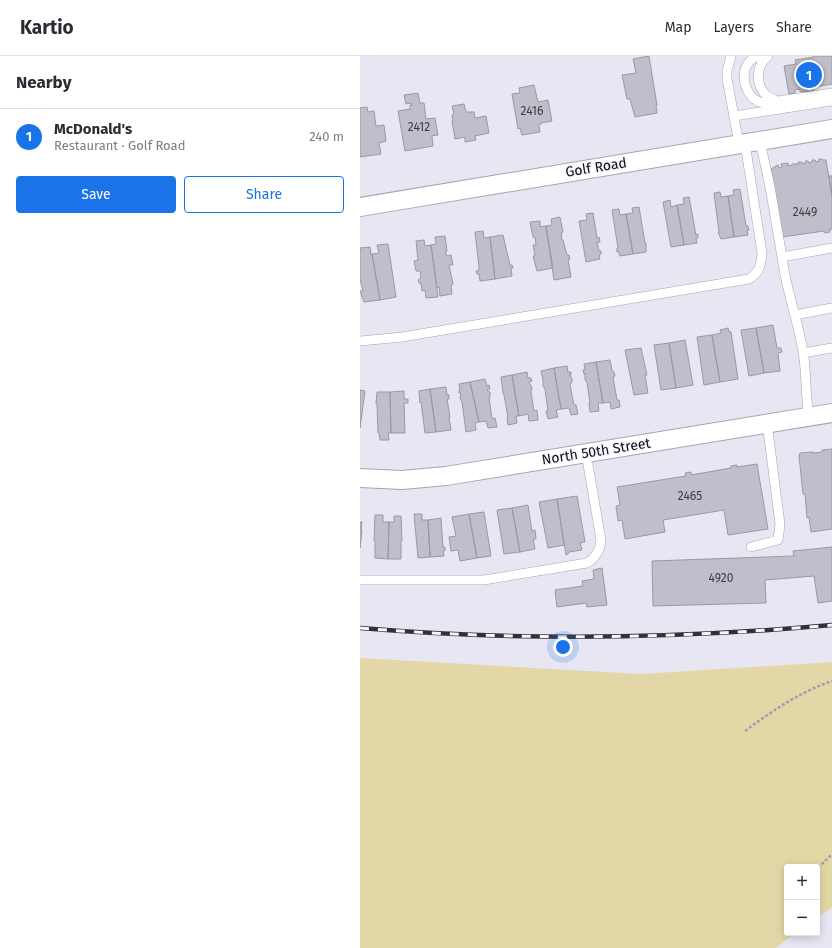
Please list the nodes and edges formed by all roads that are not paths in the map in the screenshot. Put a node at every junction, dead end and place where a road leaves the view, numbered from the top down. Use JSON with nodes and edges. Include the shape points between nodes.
{"nodes":[{"id":1,"x":731,"y":56,"type":"edge"},
{"id":2,"x":763,"y":56,"type":"edge"},
{"id":3,"x":768,"y":56,"type":"edge"},
{"id":4,"x":832,"y":93,"type":"edge"},
{"id":5,"x":778,"y":101,"type":"junction"},
{"id":6,"x":832,"y":101,"type":"edge"},
{"id":7,"x":734,"y":116,"type":"junction"},
{"id":8,"x":832,"y":129,"type":"edge"},
{"id":9,"x":748,"y":143,"type":"junction"},
{"id":10,"x":360,"y":206,"type":"edge"},
{"id":11,"x":832,"y":248,"type":"edge"},
{"id":12,"x":782,"y":257,"type":"junction"},
{"id":13,"x":832,"y":308,"type":"edge"},
{"id":14,"x":795,"y":315,"type":"junction"},
{"id":15,"x":360,"y":341,"type":"edge"},
{"id":16,"x":832,"y":348,"type":"edge"},
{"id":17,"x":804,"y":353,"type":"junction"},
{"id":18,"x":832,"y":413,"type":"edge"},
{"id":19,"x":809,"y":416,"type":"junction"},
{"id":20,"x":767,"y":423,"type":"junction"},
{"id":21,"x":586,"y":453,"type":"junction"},
{"id":22,"x":360,"y":478,"type":"edge"},
{"id":23,"x":751,"y":547,"type":"dead end"},
{"id":24,"x":360,"y":580,"type":"edge"}],
"edges":[{"from":1,"to":7,"type":"lane","via":[[727,79]]},
{"from":2,"to":5,"type":"lane","via":[[756,57],[748,64],[745,75],[747,90],[752,98],[760,103]]},
{"from":3,"to":5,"type":"lane","via":[[760,65],[759,78],[764,92]]},
{"from":4,"to":5,"type":"lane"},
{"from":6,"to":7,"type":"lane"},
{"from":7,"to":9,"type":"lane"},
{"from":8,"to":9,"type":"street","name":"Golf Road"},
{"from":9,"to":10,"type":"street","name":"Golf Road"},
{"from":9,"to":12,"type":"lane","via":[[770,187]]},
{"from":9,"to":15,"type":"lane","via":[[762,253],[761,267],[750,279],[402,337]]},
{"from":11,"to":12,"type":"lane"},
{"from":12,"to":14,"type":"lane"},
{"from":13,"to":14,"type":"lane"},
{"from":14,"to":17,"type":"lane"},
{"from":16,"to":17,"type":"lane"},
{"from":17,"to":19,"type":"lane"},
{"from":18,"to":19,"type":"street","name":"North 50th Street"},
{"from":19,"to":20,"type":"street","name":"North 50th Street"},
{"from":20,"to":21,"type":"street","name":"North 50th Street"},
{"from":20,"to":23,"type":"lane","via":[[780,524],[778,540]]},
{"from":21,"to":22,"type":"street","name":"North 50th Street","via":[[425,479]]},
{"from":21,"to":24,"type":"lane","via":[[601,540],[596,555],[587,563],[484,580]]}]}
